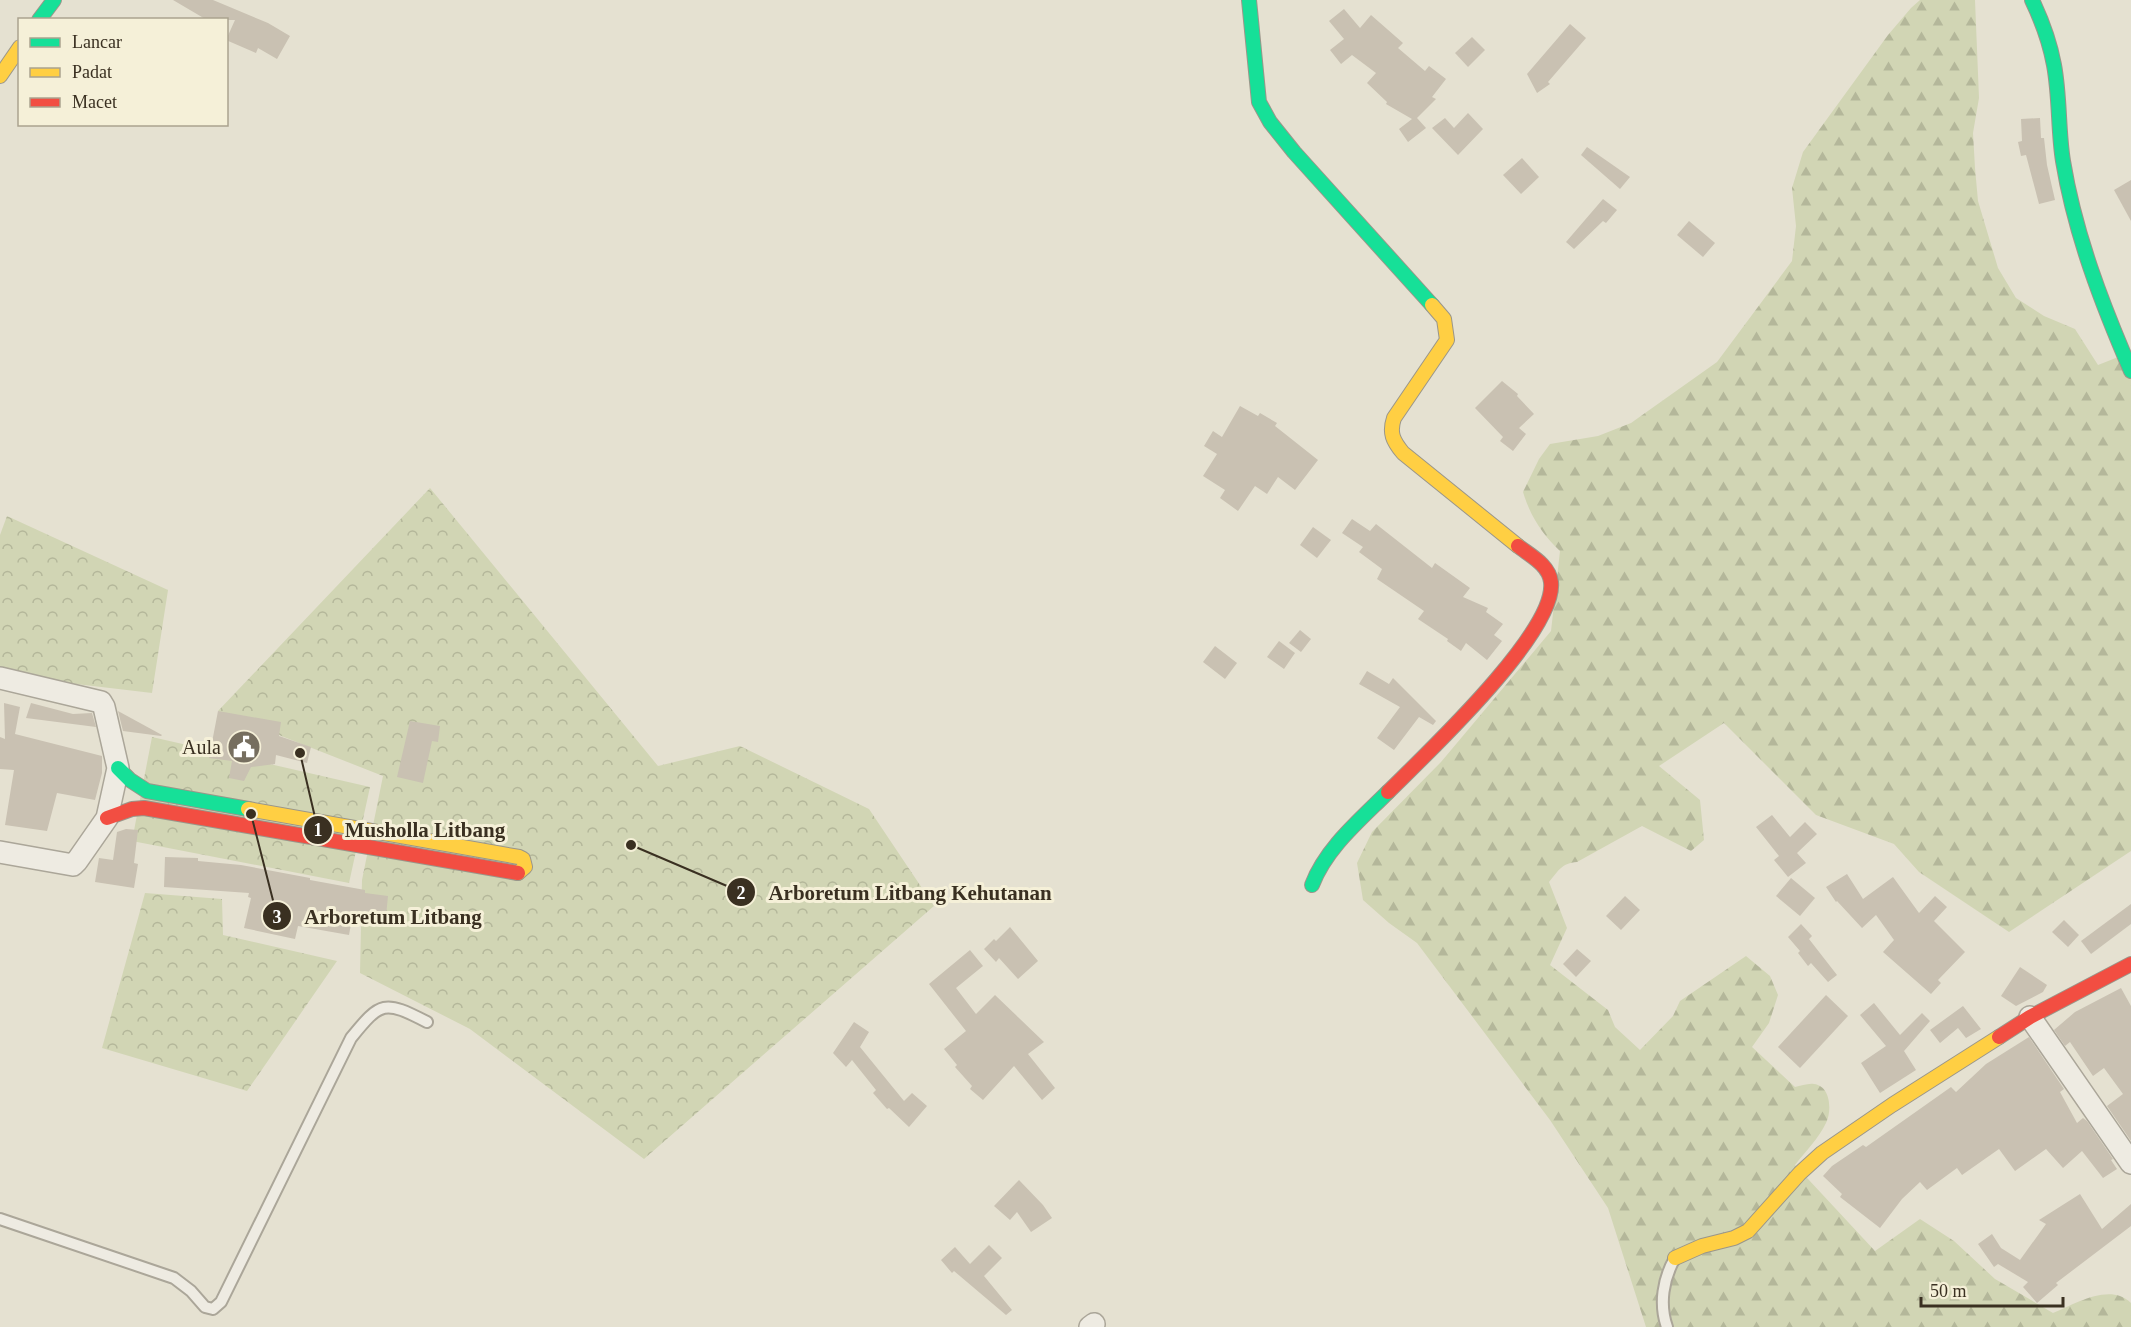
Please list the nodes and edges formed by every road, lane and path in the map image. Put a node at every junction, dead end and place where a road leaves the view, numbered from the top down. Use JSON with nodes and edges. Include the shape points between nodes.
{"nodes":[{"id":1,"x":54,"y":0,"type":"edge"},
{"id":2,"x":1249,"y":0,"type":"edge"},
{"id":3,"x":2032,"y":0,"type":"edge"},
{"id":4,"x":40,"y":18,"type":"edge"},
{"id":5,"x":18,"y":50,"type":"edge"},
{"id":6,"x":0,"y":76,"type":"edge"},
{"id":7,"x":2131,"y":371,"type":"edge"},
{"id":8,"x":0,"y":678,"type":"edge"},
{"id":9,"x":118,"y":768,"type":"junction"},
{"id":10,"x":146,"y":800,"type":"junction"},
{"id":11,"x":107,"y":818,"type":"junction"},
{"id":12,"x":366,"y":839,"type":"junction"},
{"id":13,"x":0,"y":852,"type":"edge"},
{"id":14,"x":1312,"y":885,"type":"dead end"},
{"id":15,"x":2131,"y":964,"type":"edge"},
{"id":16,"x":2030,"y":1017,"type":"junction"},
{"id":17,"x":427,"y":1022,"type":"dead end"},
{"id":18,"x":2131,"y":1163,"type":"edge"},
{"id":19,"x":0,"y":1219,"type":"edge"},
{"id":20,"x":1675,"y":1258,"type":"joint"},
{"id":21,"x":1667,"y":1327,"type":"edge"}],
"edges":[{"from":1,"to":4,"type":"street"},
{"from":2,"to":14,"type":"street","via":[[1259,102],[1270,122],[1444,319],[1447,340],[1394,418],[1390,429],[1393,442],[1547,569],[1552,588],[1539,622],[1518,653],[1460,721],[1333,850]]},
{"from":3,"to":7,"type":"street","via":[[2054,66],[2063,158],[2074,213]]},
{"from":5,"to":6,"type":"street"},
{"from":8,"to":9,"type":"street","via":[[101,702]]},
{"from":9,"to":10,"type":"street"},
{"from":9,"to":11,"type":"street"},
{"from":10,"to":11,"type":"street"},
{"from":10,"to":12,"type":"street"},
{"from":11,"to":13,"type":"street","via":[[73,864]]},
{"from":12,"to":12,"type":"street","via":[[515,873],[521,873],[526,865],[519,857]]},
{"from":15,"to":16,"type":"street"},
{"from":16,"to":18,"type":"street"},
{"from":16,"to":20,"type":"street","via":[[1822,1153],[1744,1235]]},
{"from":17,"to":19,"type":"lane","via":[[393,1006],[384,1006],[370,1014],[351,1038],[221,1302],[213,1309],[205,1307],[174,1278]]},
{"from":20,"to":21,"type":"lane","via":[[1667,1271],[1664,1288]]}]}
